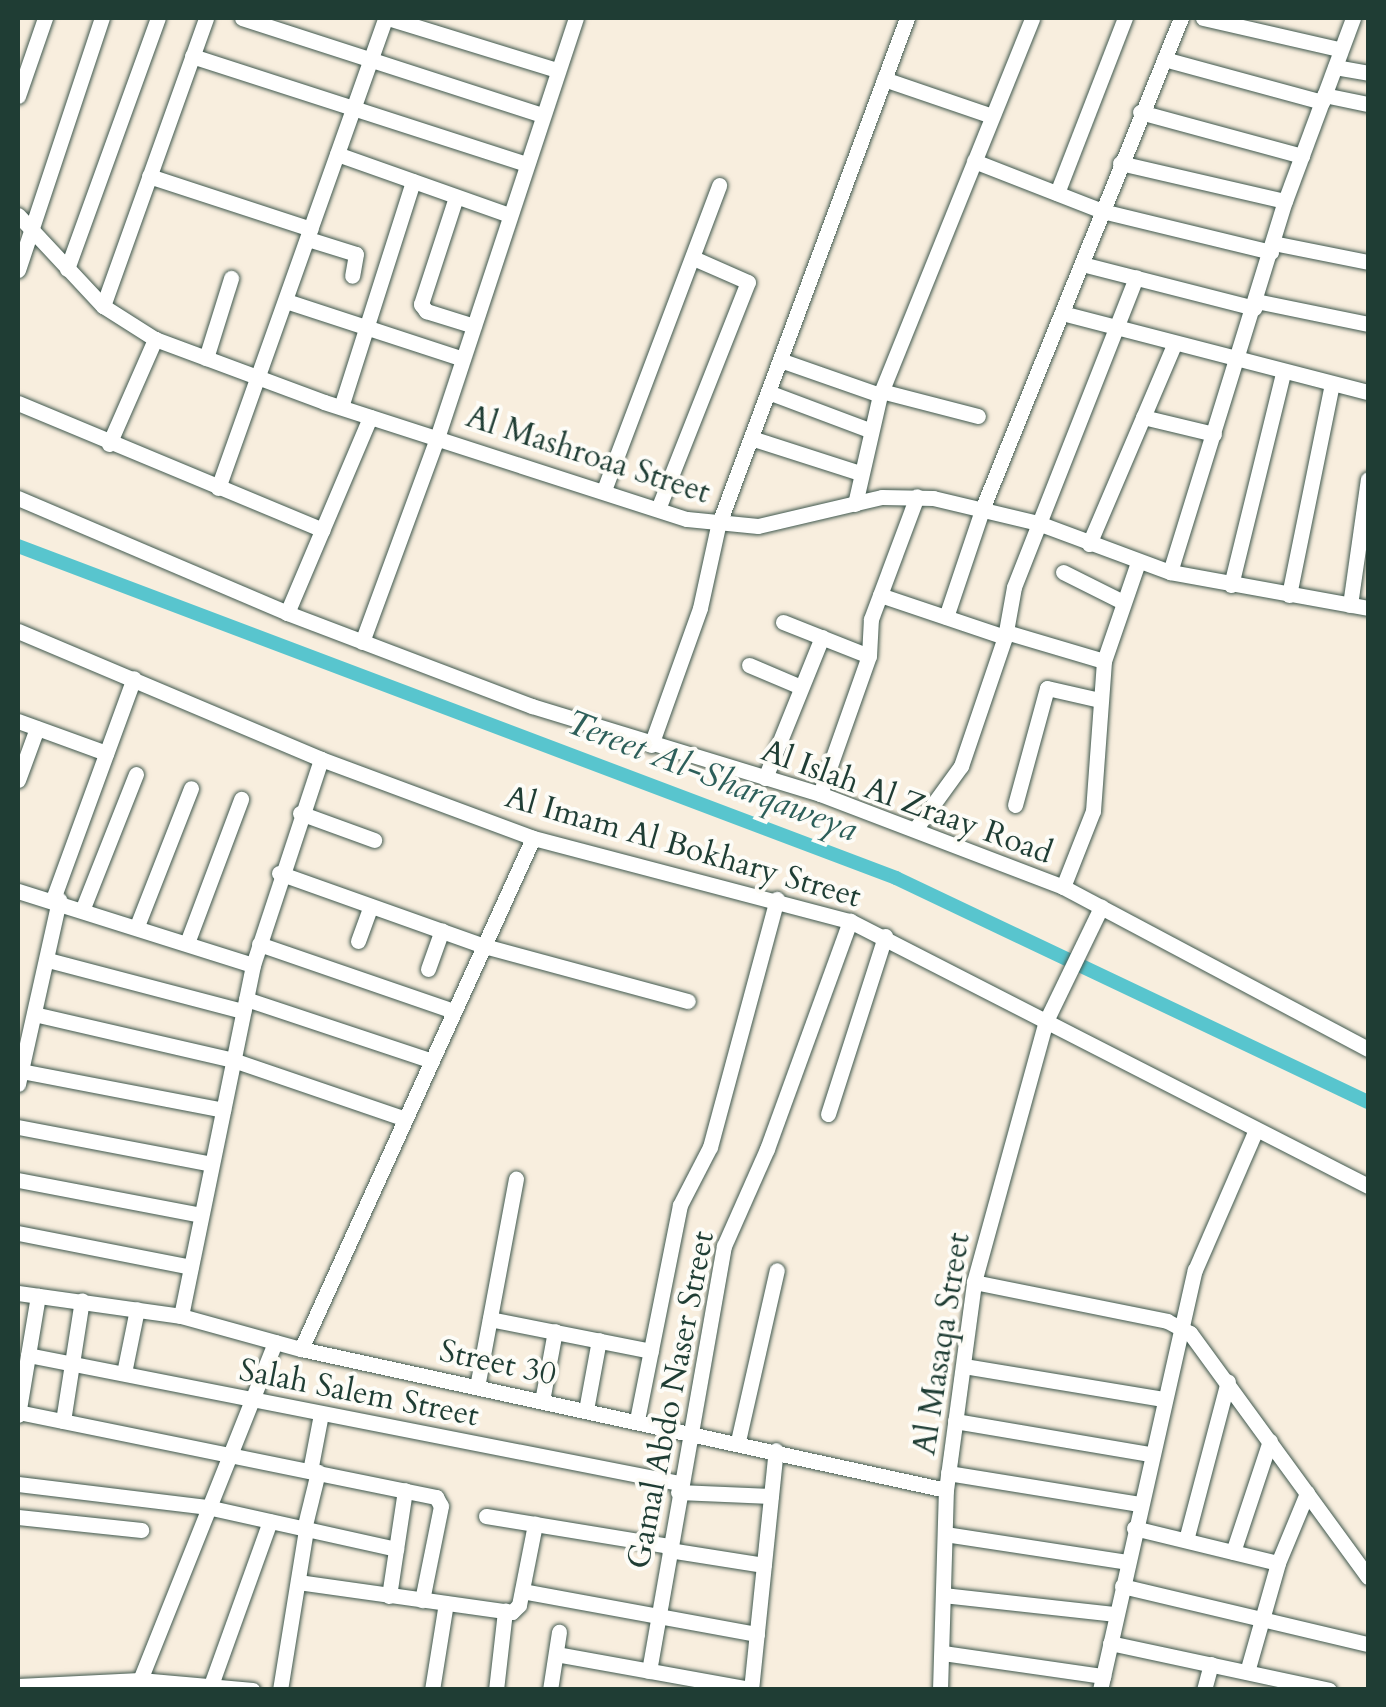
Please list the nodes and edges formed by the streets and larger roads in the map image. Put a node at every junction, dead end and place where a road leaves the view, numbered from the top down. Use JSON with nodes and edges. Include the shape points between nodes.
{"nodes":[{"id":1,"x":45,"y":18,"type":"edge"},
{"id":2,"x":102,"y":18,"type":"edge"},
{"id":3,"x":158,"y":18,"type":"edge"},
{"id":4,"x":206,"y":18,"type":"edge"},
{"id":5,"x":242,"y":18,"type":"edge"},
{"id":6,"x":387,"y":18,"type":"edge"},
{"id":7,"x":576,"y":18,"type":"edge"},
{"id":8,"x":907,"y":18,"type":"edge"},
{"id":9,"x":1032,"y":18,"type":"edge"},
{"id":10,"x":1125,"y":18,"type":"edge"},
{"id":11,"x":1181,"y":18,"type":"edge"},
{"id":12,"x":1204,"y":18,"type":"edge"},
{"id":13,"x":1353,"y":18,"type":"edge"},
{"id":14,"x":1338,"y":48,"type":"junction"},
{"id":15,"x":192,"y":56,"type":"junction"},
{"id":16,"x":370,"y":60,"type":"junction"},
{"id":17,"x":1164,"y":60,"type":"junction"},
{"id":18,"x":1334,"y":67,"type":"junction"},
{"id":19,"x":557,"y":70,"type":"junction"},
{"id":20,"x":1368,"y":73,"type":"edge"},
{"id":21,"x":884,"y":79,"type":"junction"},
{"id":22,"x":18,"y":96,"type":"edge"},
{"id":23,"x":1323,"y":98,"type":"junction"},
{"id":24,"x":1368,"y":104,"type":"edge"},
{"id":25,"x":354,"y":109,"type":"junction"},
{"id":26,"x":1140,"y":112,"type":"junction"},
{"id":27,"x":542,"y":115,"type":"junction"},
{"id":28,"x":992,"y":116,"type":"junction"},
{"id":29,"x":338,"y":154,"type":"junction"},
{"id":30,"x":1302,"y":156,"type":"junction"},
{"id":31,"x":974,"y":160,"type":"junction"},
{"id":32,"x":1120,"y":163,"type":"junction"},
{"id":33,"x":526,"y":164,"type":"junction"},
{"id":34,"x":149,"y":176,"type":"junction"},
{"id":35,"x":413,"y":181,"type":"junction"},
{"id":36,"x":719,"y":185,"type":"dead end"},
{"id":37,"x":1057,"y":193,"type":"junction"},
{"id":38,"x":456,"y":197,"type":"junction"},
{"id":39,"x":1285,"y":201,"type":"junction"},
{"id":40,"x":1102,"y":211,"type":"junction"},
{"id":41,"x":18,"y":215,"type":"edge"},
{"id":42,"x":509,"y":215,"type":"junction"},
{"id":43,"x":32,"y":230,"type":"junction"},
{"id":44,"x":309,"y":234,"type":"junction"},
{"id":45,"x":1272,"y":248,"type":"junction"},
{"id":46,"x":693,"y":258,"type":"junction"},
{"id":47,"x":1368,"y":262,"type":"edge"},
{"id":48,"x":1082,"y":264,"type":"junction"},
{"id":49,"x":66,"y":269,"type":"junction"},
{"id":50,"x":18,"y":270,"type":"edge"},
{"id":51,"x":352,"y":276,"type":"dead end"},
{"id":52,"x":1136,"y":277,"type":"junction"},
{"id":53,"x":231,"y":278,"type":"dead end"},
{"id":54,"x":286,"y":301,"type":"junction"},
{"id":55,"x":1255,"y":304,"type":"junction"},
{"id":56,"x":103,"y":306,"type":"junction"},
{"id":57,"x":1062,"y":313,"type":"junction"},
{"id":58,"x":1368,"y":324,"type":"edge"},
{"id":59,"x":474,"y":326,"type":"junction"},
{"id":60,"x":366,"y":327,"type":"junction"},
{"id":61,"x":1116,"y":328,"type":"junction"},
{"id":62,"x":155,"y":338,"type":"junction"},
{"id":63,"x":1174,"y":345,"type":"junction"},
{"id":64,"x":206,"y":358,"type":"junction"},
{"id":65,"x":463,"y":359,"type":"junction"},
{"id":66,"x":780,"y":360,"type":"junction"},
{"id":67,"x":1236,"y":363,"type":"junction"},
{"id":68,"x":1283,"y":374,"type":"junction"},
{"id":69,"x":259,"y":378,"type":"junction"},
{"id":70,"x":1332,"y":384,"type":"junction"},
{"id":71,"x":768,"y":392,"type":"junction"},
{"id":72,"x":1368,"y":392,"type":"edge"},
{"id":73,"x":881,"y":393,"type":"junction"},
{"id":74,"x":18,"y":403,"type":"edge"},
{"id":75,"x":340,"y":407,"type":"junction"},
{"id":76,"x":978,"y":416,"type":"dead end"},
{"id":77,"x":370,"y":417,"type":"junction"},
{"id":78,"x":1143,"y":418,"type":"junction"},
{"id":79,"x":869,"y":430,"type":"junction"},
{"id":80,"x":1214,"y":434,"type":"junction"},
{"id":81,"x":438,"y":436,"type":"junction"},
{"id":82,"x":750,"y":438,"type":"junction"},
{"id":83,"x":108,"y":444,"type":"junction"},
{"id":84,"x":860,"y":473,"type":"junction"},
{"id":85,"x":1368,"y":478,"type":"edge"},
{"id":86,"x":218,"y":488,"type":"junction"},
{"id":87,"x":604,"y":490,"type":"junction"},
{"id":88,"x":916,"y":496,"type":"junction"},
{"id":89,"x":18,"y":498,"type":"edge"},
{"id":90,"x":855,"y":504,"type":"junction"},
{"id":91,"x":983,"y":508,"type":"junction"},
{"id":92,"x":658,"y":509,"type":"junction"},
{"id":93,"x":1038,"y":524,"type":"junction"},
{"id":94,"x":718,"y":526,"type":"junction"},
{"id":95,"x":323,"y":530,"type":"junction"},
{"id":96,"x":1089,"y":544,"type":"junction"},
{"id":97,"x":1138,"y":562,"type":"junction"},
{"id":98,"x":1063,"y":572,"type":"dead end"},
{"id":99,"x":1170,"y":572,"type":"junction"},
{"id":100,"x":1231,"y":585,"type":"junction"},
{"id":101,"x":880,"y":595,"type":"junction"},
{"id":102,"x":1289,"y":595,"type":"junction"},
{"id":103,"x":1122,"y":602,"type":"junction"},
{"id":104,"x":1350,"y":605,"type":"junction"},
{"id":105,"x":1368,"y":608,"type":"edge"},
{"id":106,"x":288,"y":613,"type":"junction"},
{"id":107,"x":946,"y":617,"type":"junction"},
{"id":108,"x":783,"y":622,"type":"dead end"},
{"id":109,"x":18,"y":631,"type":"edge"},
{"id":110,"x":1006,"y":634,"type":"junction"},
{"id":111,"x":822,"y":637,"type":"junction"},
{"id":112,"x":362,"y":642,"type":"junction"},
{"id":113,"x":869,"y":656,"type":"junction"},
{"id":114,"x":1104,"y":661,"type":"junction"},
{"id":115,"x":750,"y":665,"type":"dead end"},
{"id":116,"x":134,"y":678,"type":"junction"},
{"id":117,"x":802,"y":687,"type":"junction"},
{"id":118,"x":1100,"y":700,"type":"junction"},
{"id":119,"x":18,"y":720,"type":"edge"},
{"id":120,"x":37,"y":728,"type":"junction"},
{"id":121,"x":651,"y":746,"type":"junction"},
{"id":122,"x":106,"y":753,"type":"junction"},
{"id":123,"x":321,"y":759,"type":"junction"},
{"id":124,"x":136,"y":774,"type":"dead end"},
{"id":125,"x":765,"y":778,"type":"junction"},
{"id":126,"x":18,"y":780,"type":"edge"},
{"id":127,"x":191,"y":788,"type":"dead end"},
{"id":128,"x":820,"y":794,"type":"junction"},
{"id":129,"x":241,"y":799,"type":"dead end"},
{"id":130,"x":1015,"y":805,"type":"dead end"},
{"id":131,"x":300,"y":813,"type":"junction"},
{"id":132,"x":916,"y":828,"type":"junction"},
{"id":133,"x":534,"y":838,"type":"junction"},
{"id":134,"x":374,"y":840,"type":"dead end"},
{"id":135,"x":279,"y":873,"type":"junction"},
{"id":136,"x":1063,"y":887,"type":"junction"},
{"id":137,"x":18,"y":891,"type":"edge"},
{"id":138,"x":777,"y":899,"type":"junction"},
{"id":139,"x":56,"y":900,"type":"junction"},
{"id":140,"x":371,"y":906,"type":"junction"},
{"id":141,"x":1101,"y":907,"type":"junction"},
{"id":142,"x":84,"y":908,"type":"junction"},
{"id":143,"x":850,"y":921,"type":"junction"},
{"id":144,"x":137,"y":926,"type":"junction"},
{"id":145,"x":442,"y":930,"type":"junction"},
{"id":146,"x":885,"y":936,"type":"junction"},
{"id":147,"x":358,"y":941,"type":"dead end"},
{"id":148,"x":188,"y":943,"type":"junction"},
{"id":149,"x":259,"y":944,"type":"junction"},
{"id":150,"x":484,"y":946,"type":"junction"},
{"id":151,"x":48,"y":960,"type":"junction"},
{"id":152,"x":253,"y":965,"type":"junction"},
{"id":153,"x":428,"y":969,"type":"dead end"},
{"id":154,"x":688,"y":1002,"type":"dead end"},
{"id":155,"x":244,"y":1005,"type":"junction"},
{"id":156,"x":454,"y":1011,"type":"junction"},
{"id":157,"x":34,"y":1014,"type":"junction"},
{"id":158,"x":1046,"y":1020,"type":"junction"},
{"id":159,"x":1368,"y":1049,"type":"edge"},
{"id":160,"x":233,"y":1060,"type":"junction"},
{"id":161,"x":432,"y":1061,"type":"junction"},
{"id":162,"x":19,"y":1077,"type":"edge"},
{"id":163,"x":223,"y":1110,"type":"junction"},
{"id":164,"x":828,"y":1114,"type":"dead end"},
{"id":165,"x":406,"y":1118,"type":"junction"},
{"id":166,"x":18,"y":1127,"type":"edge"},
{"id":167,"x":1256,"y":1130,"type":"junction"},
{"id":168,"x":212,"y":1164,"type":"junction"},
{"id":169,"x":516,"y":1179,"type":"dead end"},
{"id":170,"x":18,"y":1180,"type":"edge"},
{"id":171,"x":1368,"y":1186,"type":"edge"},
{"id":172,"x":201,"y":1216,"type":"junction"},
{"id":173,"x":18,"y":1232,"type":"edge"},
{"id":174,"x":191,"y":1267,"type":"junction"},
{"id":175,"x":777,"y":1270,"type":"dead end"},
{"id":176,"x":974,"y":1282,"type":"junction"},
{"id":177,"x":18,"y":1293,"type":"edge"},
{"id":178,"x":38,"y":1296,"type":"junction"},
{"id":179,"x":82,"y":1300,"type":"junction"},
{"id":180,"x":137,"y":1308,"type":"junction"},
{"id":181,"x":181,"y":1316,"type":"junction"},
{"id":182,"x":490,"y":1318,"type":"junction"},
{"id":183,"x":1180,"y":1326,"type":"junction"},
{"id":184,"x":555,"y":1331,"type":"junction"},
{"id":185,"x":599,"y":1340,"type":"junction"},
{"id":186,"x":275,"y":1342,"type":"junction"},
{"id":187,"x":301,"y":1348,"type":"junction"},
{"id":188,"x":651,"y":1351,"type":"junction"},
{"id":189,"x":28,"y":1355,"type":"junction"},
{"id":190,"x":72,"y":1363,"type":"junction"},
{"id":191,"x":964,"y":1366,"type":"junction"},
{"id":192,"x":124,"y":1373,"type":"junction"},
{"id":193,"x":1228,"y":1381,"type":"junction"},
{"id":194,"x":478,"y":1387,"type":"junction"},
{"id":195,"x":1163,"y":1398,"type":"junction"},
{"id":196,"x":251,"y":1400,"type":"junction"},
{"id":197,"x":542,"y":1400,"type":"junction"},
{"id":198,"x":586,"y":1410,"type":"junction"},
{"id":199,"x":18,"y":1413,"type":"edge"},
{"id":200,"x":321,"y":1414,"type":"junction"},
{"id":201,"x":63,"y":1420,"type":"junction"},
{"id":202,"x":638,"y":1420,"type":"junction"},
{"id":203,"x":955,"y":1421,"type":"junction"},
{"id":204,"x":688,"y":1431,"type":"junction"},
{"id":205,"x":1270,"y":1440,"type":"junction"},
{"id":206,"x":738,"y":1442,"type":"junction"},
{"id":207,"x":776,"y":1450,"type":"junction"},
{"id":208,"x":229,"y":1453,"type":"junction"},
{"id":209,"x":1150,"y":1454,"type":"junction"},
{"id":210,"x":314,"y":1471,"type":"junction"},
{"id":211,"x":948,"y":1472,"type":"junction"},
{"id":212,"x":18,"y":1484,"type":"edge"},
{"id":213,"x":679,"y":1487,"type":"junction"},
{"id":214,"x":404,"y":1490,"type":"junction"},
{"id":215,"x":946,"y":1490,"type":"junction"},
{"id":216,"x":1307,"y":1493,"type":"junction"},
{"id":217,"x":771,"y":1496,"type":"junction"},
{"id":218,"x":1140,"y":1504,"type":"junction"},
{"id":219,"x":207,"y":1507,"type":"junction"},
{"id":220,"x":486,"y":1516,"type":"dead end"},
{"id":221,"x":18,"y":1517,"type":"edge"},
{"id":222,"x":270,"y":1522,"type":"junction"},
{"id":223,"x":535,"y":1524,"type":"junction"},
{"id":224,"x":1134,"y":1528,"type":"junction"},
{"id":225,"x":305,"y":1529,"type":"junction"},
{"id":226,"x":141,"y":1530,"type":"dead end"},
{"id":227,"x":945,"y":1534,"type":"junction"},
{"id":228,"x":1186,"y":1540,"type":"junction"},
{"id":229,"x":669,"y":1548,"type":"junction"},
{"id":230,"x":396,"y":1550,"type":"junction"},
{"id":231,"x":1233,"y":1552,"type":"junction"},
{"id":232,"x":1127,"y":1562,"type":"junction"},
{"id":233,"x":1278,"y":1563,"type":"junction"},
{"id":234,"x":764,"y":1565,"type":"junction"},
{"id":235,"x":1368,"y":1578,"type":"edge"},
{"id":236,"x":298,"y":1582,"type":"junction"},
{"id":237,"x":1122,"y":1586,"type":"junction"},
{"id":238,"x":522,"y":1591,"type":"junction"},
{"id":239,"x":942,"y":1595,"type":"junction"},
{"id":240,"x":389,"y":1596,"type":"junction"},
{"id":241,"x":422,"y":1600,"type":"junction"},
{"id":242,"x":446,"y":1604,"type":"junction"},
{"id":243,"x":508,"y":1612,"type":"junction"},
{"id":244,"x":1116,"y":1614,"type":"junction"},
{"id":245,"x":658,"y":1616,"type":"junction"},
{"id":246,"x":1260,"y":1618,"type":"junction"},
{"id":247,"x":560,"y":1632,"type":"dead end"},
{"id":248,"x":757,"y":1634,"type":"junction"},
{"id":249,"x":1110,"y":1643,"type":"junction"},
{"id":250,"x":1368,"y":1644,"type":"edge"},
{"id":251,"x":943,"y":1653,"type":"junction"},
{"id":252,"x":556,"y":1654,"type":"junction"},
{"id":253,"x":1211,"y":1664,"type":"junction"},
{"id":254,"x":1247,"y":1672,"type":"junction"},
{"id":255,"x":657,"y":1678,"type":"edge"},
{"id":256,"x":140,"y":1680,"type":"junction"},
{"id":257,"x":1102,"y":1683,"type":"edge"},
{"id":258,"x":1278,"y":1684,"type":"edge"},
{"id":259,"x":211,"y":1685,"type":"junction"},
{"id":260,"x":18,"y":1686,"type":"edge"},
{"id":261,"x":751,"y":1689,"type":"edge"},
{"id":262,"x":252,"y":1690,"type":"edge"},
{"id":263,"x":280,"y":1690,"type":"edge"},
{"id":264,"x":432,"y":1690,"type":"edge"},
{"id":265,"x":496,"y":1690,"type":"edge"},
{"id":266,"x":550,"y":1690,"type":"edge"},
{"id":267,"x":940,"y":1690,"type":"edge"},
{"id":268,"x":1204,"y":1690,"type":"edge"},
{"id":269,"x":1329,"y":1690,"type":"edge"}],
"edges":[{"from":1,"to":22,"type":"street"},
{"from":2,"to":43,"type":"street"},
{"from":3,"to":49,"type":"street"},
{"from":4,"to":15,"type":"street"},
{"from":5,"to":16,"type":"street"},
{"from":6,"to":16,"type":"street"},
{"from":6,"to":19,"type":"street"},
{"from":7,"to":19,"type":"street"},
{"from":8,"to":21,"type":"street"},
{"from":9,"to":28,"type":"street"},
{"from":10,"to":37,"type":"street"},
{"from":11,"to":17,"type":"street"},
{"from":12,"to":14,"type":"street"},
{"from":13,"to":14,"type":"street"},
{"from":14,"to":18,"type":"street"},
{"from":15,"to":25,"type":"street"},
{"from":15,"to":34,"type":"street"},
{"from":16,"to":25,"type":"street"},
{"from":16,"to":27,"type":"street"},
{"from":17,"to":23,"type":"street"},
{"from":17,"to":26,"type":"street"},
{"from":18,"to":20,"type":"street"},
{"from":18,"to":23,"type":"street"},
{"from":19,"to":27,"type":"street"},
{"from":21,"to":28,"type":"street"},
{"from":21,"to":66,"type":"street"},
{"from":23,"to":24,"type":"street"},
{"from":23,"to":30,"type":"street"},
{"from":25,"to":29,"type":"street"},
{"from":25,"to":33,"type":"street"},
{"from":26,"to":30,"type":"street"},
{"from":26,"to":32,"type":"street"},
{"from":27,"to":33,"type":"street"},
{"from":28,"to":31,"type":"street"},
{"from":29,"to":35,"type":"street"},
{"from":29,"to":44,"type":"street"},
{"from":30,"to":39,"type":"street"},
{"from":31,"to":37,"type":"street"},
{"from":31,"to":73,"type":"street"},
{"from":32,"to":39,"type":"street"},
{"from":32,"to":40,"type":"street"},
{"from":33,"to":42,"type":"street"},
{"from":34,"to":44,"type":"street"},
{"from":34,"to":56,"type":"street"},
{"from":35,"to":38,"type":"street"},
{"from":35,"to":60,"type":"street"},
{"from":36,"to":46,"type":"street"},
{"from":37,"to":40,"type":"street"},
{"from":38,"to":42,"type":"street"},
{"from":38,"to":59,"type":"street","via":[[421,304]]},
{"from":39,"to":45,"type":"street"},
{"from":40,"to":45,"type":"street"},
{"from":40,"to":48,"type":"street"},
{"from":41,"to":43,"type":"street","name":"Al Mashroaa Street"},
{"from":42,"to":59,"type":"street"},
{"from":43,"to":49,"type":"street","name":"Al Mashroaa Street"},
{"from":43,"to":50,"type":"street"},
{"from":44,"to":51,"type":"street","via":[[356,254]]},
{"from":44,"to":54,"type":"street"},
{"from":45,"to":47,"type":"street"},
{"from":45,"to":55,"type":"street"},
{"from":46,"to":87,"type":"street"},
{"from":46,"to":92,"type":"street","via":[[748,282]]},
{"from":48,"to":52,"type":"street"},
{"from":48,"to":57,"type":"street"},
{"from":49,"to":56,"type":"street","name":"Al Mashroaa Street"},
{"from":52,"to":55,"type":"street"},
{"from":52,"to":61,"type":"street"},
{"from":53,"to":64,"type":"street"},
{"from":54,"to":60,"type":"street"},
{"from":54,"to":69,"type":"street"},
{"from":55,"to":58,"type":"street"},
{"from":55,"to":67,"type":"street"},
{"from":56,"to":62,"type":"street","name":"Al Mashroaa Street"},
{"from":57,"to":61,"type":"street"},
{"from":57,"to":91,"type":"street"},
{"from":59,"to":65,"type":"street"},
{"from":60,"to":65,"type":"street"},
{"from":60,"to":75,"type":"street"},
{"from":61,"to":63,"type":"street"},
{"from":61,"to":93,"type":"street"},
{"from":62,"to":64,"type":"street","name":"Al Mashroaa Street"},
{"from":62,"to":83,"type":"street"},
{"from":63,"to":67,"type":"street"},
{"from":63,"to":78,"type":"street"},
{"from":64,"to":69,"type":"street","name":"Al Mashroaa Street"},
{"from":65,"to":81,"type":"street"},
{"from":66,"to":71,"type":"street"},
{"from":66,"to":73,"type":"street"},
{"from":67,"to":68,"type":"street"},
{"from":67,"to":80,"type":"street"},
{"from":68,"to":70,"type":"street"},
{"from":68,"to":100,"type":"street"},
{"from":69,"to":75,"type":"street","name":"Al Mashroaa Street"},
{"from":69,"to":86,"type":"street"},
{"from":70,"to":72,"type":"street"},
{"from":70,"to":102,"type":"street"},
{"from":71,"to":79,"type":"street"},
{"from":71,"to":82,"type":"street"},
{"from":73,"to":76,"type":"street"},
{"from":73,"to":79,"type":"street"},
{"from":74,"to":83,"type":"street"},
{"from":75,"to":77,"type":"street","name":"Al Mashroaa Street"},
{"from":77,"to":81,"type":"street","name":"Al Mashroaa Street"},
{"from":77,"to":95,"type":"street"},
{"from":78,"to":80,"type":"street"},
{"from":78,"to":96,"type":"street"},
{"from":79,"to":84,"type":"street"},
{"from":80,"to":99,"type":"street"},
{"from":81,"to":87,"type":"street","name":"Al Mashroaa Street"},
{"from":81,"to":112,"type":"street"},
{"from":82,"to":84,"type":"street"},
{"from":82,"to":94,"type":"street"},
{"from":83,"to":86,"type":"street"},
{"from":84,"to":90,"type":"street"},
{"from":85,"to":104,"type":"street"},
{"from":86,"to":95,"type":"street"},
{"from":87,"to":92,"type":"street","name":"Al Mashroaa Street"},
{"from":88,"to":90,"type":"street","name":"Al Mashroaa Street"},
{"from":88,"to":91,"type":"street","name":"Al Mashroaa Street"},
{"from":88,"to":101,"type":"street"},
{"from":89,"to":106,"type":"street","name":"Al Islah Al Zraay Road"},
{"from":90,"to":94,"type":"street","name":"Al Mashroaa Street","via":[[768,524]]},
{"from":91,"to":93,"type":"street","name":"Al Mashroaa Street"},
{"from":91,"to":107,"type":"street"},
{"from":92,"to":94,"type":"street","name":"Al Mashroaa Street"},
{"from":93,"to":96,"type":"street","name":"Al Mashroaa Street"},
{"from":93,"to":110,"type":"street","via":[[1014,587]]},
{"from":94,"to":121,"type":"street","via":[[700,608]]},
{"from":95,"to":106,"type":"street"},
{"from":96,"to":97,"type":"street","name":"Al Mashroaa Street"},
{"from":97,"to":99,"type":"street","name":"Al Mashroaa Street"},
{"from":97,"to":103,"type":"street"},
{"from":98,"to":103,"type":"street"},
{"from":99,"to":100,"type":"street","name":"Al Mashroaa Street"},
{"from":100,"to":102,"type":"street","name":"Al Mashroaa Street"},
{"from":101,"to":107,"type":"street"},
{"from":101,"to":113,"type":"street"},
{"from":102,"to":104,"type":"street","name":"Al Mashroaa Street"},
{"from":103,"to":114,"type":"street"},
{"from":104,"to":105,"type":"street","name":"Al Mashroaa Street"},
{"from":106,"to":112,"type":"street","name":"Al Islah Al Zraay Road"},
{"from":107,"to":110,"type":"street"},
{"from":108,"to":111,"type":"street"},
{"from":109,"to":116,"type":"street","name":"Al Imam Al Bokhary Street"},
{"from":110,"to":114,"type":"street"},
{"from":110,"to":132,"type":"street","via":[[960,766]]},
{"from":111,"to":113,"type":"street"},
{"from":111,"to":117,"type":"street"},
{"from":112,"to":121,"type":"street","name":"Al Islah Al Zraay Road"},
{"from":113,"to":128,"type":"street"},
{"from":114,"to":118,"type":"street"},
{"from":115,"to":117,"type":"street"},
{"from":116,"to":122,"type":"street"},
{"from":116,"to":123,"type":"street","name":"Al Imam Al Bokhary Street"},
{"from":117,"to":125,"type":"street"},
{"from":118,"to":130,"type":"street","via":[[1046,688]]},
{"from":118,"to":136,"type":"street","via":[[1093,811]]},
{"from":119,"to":120,"type":"street"},
{"from":120,"to":122,"type":"street"},
{"from":120,"to":126,"type":"street"},
{"from":121,"to":125,"type":"street","name":"Al Islah Al Zraay Road"},
{"from":122,"to":139,"type":"street"},
{"from":123,"to":131,"type":"street"},
{"from":123,"to":133,"type":"street","name":"Al Imam Al Bokhary Street"},
{"from":124,"to":142,"type":"street"},
{"from":125,"to":128,"type":"street","name":"Al Islah Al Zraay Road"},
{"from":127,"to":144,"type":"street"},
{"from":128,"to":132,"type":"street","name":"Al Islah Al Zraay Road"},
{"from":129,"to":148,"type":"street"},
{"from":131,"to":134,"type":"street"},
{"from":131,"to":135,"type":"street"},
{"from":132,"to":136,"type":"street","name":"Al Islah Al Zraay Road"},
{"from":133,"to":138,"type":"street","name":"Al Imam Al Bokhary Street"},
{"from":133,"to":150,"type":"street"},
{"from":135,"to":140,"type":"street"},
{"from":135,"to":149,"type":"street"},
{"from":136,"to":141,"type":"street","name":"Al Islah Al Zraay Road"},
{"from":137,"to":139,"type":"street"},
{"from":138,"to":143,"type":"street","name":"Al Imam Al Bokhary Street"},
{"from":138,"to":188,"type":"street","via":[[710,1146],[680,1206]]},
{"from":139,"to":142,"type":"street"},
{"from":139,"to":151,"type":"street"},
{"from":140,"to":145,"type":"street"},
{"from":140,"to":147,"type":"street"},
{"from":141,"to":158,"type":"street","name":"Al Masaqa Street"},
{"from":141,"to":159,"type":"street","name":"Al Islah Al Zraay Road"},
{"from":142,"to":144,"type":"street"},
{"from":143,"to":146,"type":"street","name":"Al Imam Al Bokhary Street"},
{"from":143,"to":204,"type":"street","name":"Gamal Abdo Naser Street","via":[[768,1149],[730,1228]]},
{"from":144,"to":148,"type":"street"},
{"from":145,"to":150,"type":"street"},
{"from":145,"to":153,"type":"street"},
{"from":146,"to":158,"type":"street","name":"Al Imam Al Bokhary Street"},
{"from":146,"to":164,"type":"street"},
{"from":148,"to":152,"type":"street"},
{"from":149,"to":152,"type":"street"},
{"from":149,"to":156,"type":"street"},
{"from":150,"to":154,"type":"street"},
{"from":150,"to":156,"type":"street"},
{"from":151,"to":155,"type":"street"},
{"from":151,"to":157,"type":"street"},
{"from":152,"to":155,"type":"street"},
{"from":155,"to":160,"type":"street"},
{"from":155,"to":161,"type":"street"},
{"from":156,"to":161,"type":"street"},
{"from":157,"to":160,"type":"street"},
{"from":157,"to":162,"type":"street"},
{"from":158,"to":167,"type":"street","name":"Al Imam Al Bokhary Street"},
{"from":158,"to":176,"type":"street","name":"Al Masaqa Street"},
{"from":160,"to":163,"type":"street"},
{"from":160,"to":165,"type":"street"},
{"from":161,"to":165,"type":"street"},
{"from":162,"to":163,"type":"street"},
{"from":163,"to":168,"type":"street"},
{"from":165,"to":187,"type":"street"},
{"from":166,"to":168,"type":"street"},
{"from":167,"to":171,"type":"street","name":"Al Imam Al Bokhary Street"},
{"from":167,"to":183,"type":"street","via":[[1214,1221]]},
{"from":168,"to":172,"type":"street"},
{"from":169,"to":182,"type":"street"},
{"from":170,"to":172,"type":"street"},
{"from":172,"to":174,"type":"street"},
{"from":173,"to":174,"type":"street"},
{"from":174,"to":181,"type":"street"},
{"from":175,"to":206,"type":"street"},
{"from":176,"to":183,"type":"street"},
{"from":176,"to":191,"type":"street","name":"Al Masaqa Street"},
{"from":177,"to":178,"type":"street","name":"Street 30"},
{"from":178,"to":179,"type":"street","name":"Street 30"},
{"from":178,"to":189,"type":"street"},
{"from":179,"to":180,"type":"street","name":"Street 30"},
{"from":179,"to":190,"type":"street"},
{"from":180,"to":181,"type":"street","name":"Street 30"},
{"from":180,"to":192,"type":"street"},
{"from":181,"to":186,"type":"street","name":"Street 30"},
{"from":182,"to":184,"type":"street"},
{"from":182,"to":194,"type":"street"},
{"from":183,"to":193,"type":"street"},
{"from":183,"to":195,"type":"street"},
{"from":184,"to":185,"type":"street"},
{"from":184,"to":197,"type":"street"},
{"from":185,"to":188,"type":"street"},
{"from":185,"to":198,"type":"street"},
{"from":186,"to":187,"type":"street","name":"Street 30"},
{"from":186,"to":196,"type":"street"},
{"from":187,"to":194,"type":"street","name":"Street 30"},
{"from":188,"to":202,"type":"street"},
{"from":189,"to":190,"type":"street","name":"Salah Salem Street"},
{"from":189,"to":199,"type":"street"},
{"from":190,"to":192,"type":"street","name":"Salah Salem Street"},
{"from":190,"to":201,"type":"street"},
{"from":191,"to":195,"type":"street"},
{"from":191,"to":203,"type":"street","name":"Al Masaqa Street"},
{"from":192,"to":196,"type":"street","name":"Salah Salem Street"},
{"from":193,"to":205,"type":"street"},
{"from":193,"to":228,"type":"street"},
{"from":194,"to":197,"type":"street","name":"Street 30"},
{"from":195,"to":209,"type":"street"},
{"from":196,"to":200,"type":"street","name":"Salah Salem Street"},
{"from":196,"to":208,"type":"street"},
{"from":197,"to":198,"type":"street","name":"Street 30"},
{"from":198,"to":202,"type":"street","name":"Street 30"},
{"from":199,"to":201,"type":"street"},
{"from":200,"to":210,"type":"street"},
{"from":200,"to":213,"type":"street","name":"Salah Salem Street"},
{"from":201,"to":208,"type":"street"},
{"from":202,"to":204,"type":"street","name":"Street 30"},
{"from":203,"to":209,"type":"street"},
{"from":203,"to":211,"type":"street","name":"Al Masaqa Street"},
{"from":204,"to":206,"type":"street","name":"Street 30"},
{"from":204,"to":213,"type":"street","name":"Gamal Abdo Naser Street"},
{"from":205,"to":216,"type":"street"},
{"from":205,"to":231,"type":"street"},
{"from":206,"to":207,"type":"street","name":"Street 30"},
{"from":207,"to":215,"type":"street","name":"Street 30"},
{"from":207,"to":217,"type":"street"},
{"from":208,"to":210,"type":"street"},
{"from":208,"to":219,"type":"street"},
{"from":209,"to":218,"type":"street"},
{"from":210,"to":214,"type":"street"},
{"from":210,"to":225,"type":"street"},
{"from":211,"to":215,"type":"street","name":"Al Masaqa Street"},
{"from":211,"to":218,"type":"street"},
{"from":212,"to":219,"type":"street"},
{"from":213,"to":217,"type":"street","name":"Salah Salem Street"},
{"from":213,"to":229,"type":"street","name":"Gamal Abdo Naser Street"},
{"from":214,"to":230,"type":"street"},
{"from":214,"to":241,"type":"street","via":[[436,1497],[440,1506]]},
{"from":215,"to":227,"type":"street","name":"Al Masaqa Street"},
{"from":216,"to":233,"type":"street"},
{"from":216,"to":235,"type":"street"},
{"from":217,"to":234,"type":"street"},
{"from":218,"to":224,"type":"street"},
{"from":219,"to":222,"type":"street"},
{"from":219,"to":256,"type":"street"},
{"from":220,"to":223,"type":"street"},
{"from":221,"to":226,"type":"street"},
{"from":222,"to":225,"type":"street"},
{"from":222,"to":259,"type":"street"},
{"from":223,"to":229,"type":"street"},
{"from":223,"to":238,"type":"street"},
{"from":224,"to":228,"type":"street"},
{"from":224,"to":232,"type":"street"},
{"from":225,"to":230,"type":"street"},
{"from":225,"to":236,"type":"street"},
{"from":227,"to":232,"type":"street"},
{"from":227,"to":239,"type":"street","name":"Al Masaqa Street"},
{"from":228,"to":231,"type":"street"},
{"from":229,"to":234,"type":"street"},
{"from":229,"to":245,"type":"street","name":"Gamal Abdo Naser Street"},
{"from":230,"to":240,"type":"street"},
{"from":231,"to":233,"type":"street"},
{"from":232,"to":237,"type":"street"},
{"from":233,"to":246,"type":"street"},
{"from":234,"to":248,"type":"street"},
{"from":236,"to":240,"type":"street"},
{"from":236,"to":263,"type":"street"},
{"from":237,"to":244,"type":"street"},
{"from":237,"to":246,"type":"street"},
{"from":238,"to":243,"type":"street"},
{"from":238,"to":245,"type":"street"},
{"from":239,"to":244,"type":"street"},
{"from":239,"to":251,"type":"street","name":"Al Masaqa Street"},
{"from":240,"to":241,"type":"street"},
{"from":241,"to":242,"type":"street"},
{"from":242,"to":243,"type":"street"},
{"from":242,"to":264,"type":"street"},
{"from":243,"to":265,"type":"street"},
{"from":244,"to":249,"type":"street"},
{"from":245,"to":248,"type":"street"},
{"from":245,"to":255,"type":"street","name":"Gamal Abdo Naser Street"},
{"from":246,"to":250,"type":"street"},
{"from":246,"to":254,"type":"street"},
{"from":247,"to":252,"type":"street"},
{"from":248,"to":261,"type":"street"},
{"from":249,"to":253,"type":"street"},
{"from":249,"to":257,"type":"street"},
{"from":251,"to":257,"type":"street"},
{"from":251,"to":267,"type":"street","name":"Al Masaqa Street"},
{"from":252,"to":255,"type":"street"},
{"from":252,"to":266,"type":"street"},
{"from":253,"to":254,"type":"street"},
{"from":253,"to":268,"type":"street"},
{"from":254,"to":258,"type":"street"},
{"from":255,"to":261,"type":"street"},
{"from":256,"to":259,"type":"street"},
{"from":256,"to":260,"type":"street"},
{"from":258,"to":269,"type":"street"},
{"from":259,"to":262,"type":"street"}]}
